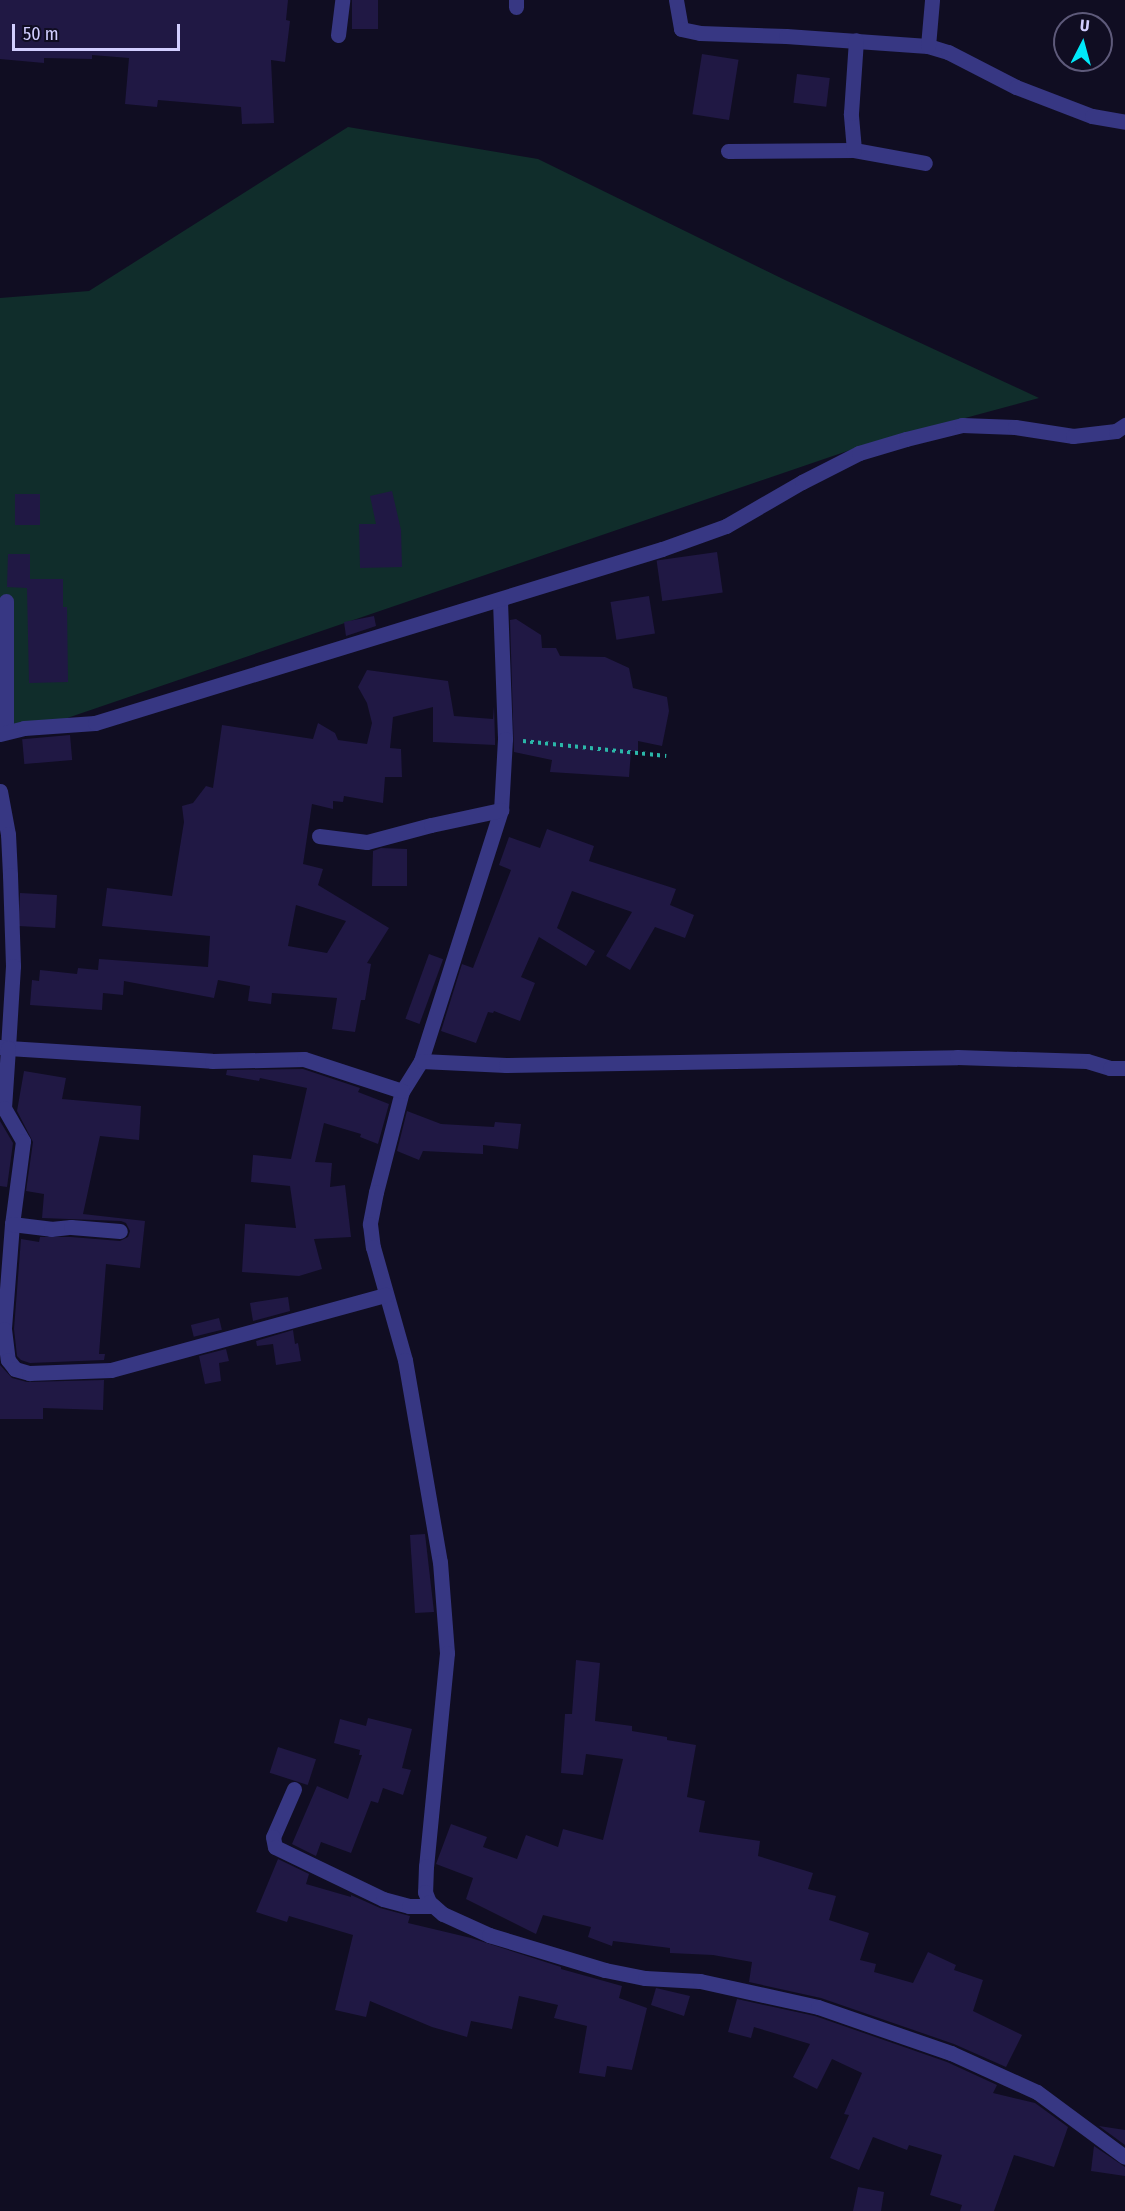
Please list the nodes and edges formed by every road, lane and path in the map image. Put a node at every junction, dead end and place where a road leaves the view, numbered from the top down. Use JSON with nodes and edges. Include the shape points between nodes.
{"nodes":[{"id":1,"x":342,"y":0,"type":"edge"},
{"id":2,"x":676,"y":0,"type":"edge"},
{"id":3,"x":933,"y":0,"type":"edge"},
{"id":4,"x":338,"y":35,"type":"dead end"},
{"id":5,"x":856,"y":40,"type":"junction"},
{"id":6,"x":928,"y":46,"type":"junction"},
{"id":7,"x":1125,"y":122,"type":"edge"},
{"id":8,"x":854,"y":150,"type":"junction"},
{"id":9,"x":729,"y":151,"type":"dead end"},
{"id":10,"x":925,"y":163,"type":"dead end"},
{"id":11,"x":1125,"y":425,"type":"edge"},
{"id":12,"x":6,"y":601,"type":"dead end"},
{"id":13,"x":500,"y":601,"type":"junction"},
{"id":14,"x":3,"y":732,"type":"edge"},
{"id":15,"x":505,"y":739,"type":"junction"},
{"id":16,"x":666,"y":756,"type":"dead end"},
{"id":17,"x":0,"y":791,"type":"edge"},
{"id":18,"x":501,"y":810,"type":"junction"},
{"id":19,"x":318,"y":836,"type":"dead end"},
{"id":20,"x":4,"y":1048,"type":"edge"},
{"id":21,"x":421,"y":1061,"type":"junction"},
{"id":22,"x":1125,"y":1068,"type":"edge"},
{"id":23,"x":402,"y":1091,"type":"junction"},
{"id":24,"x":12,"y":1224,"type":"junction"},
{"id":25,"x":120,"y":1231,"type":"dead end"},
{"id":26,"x":386,"y":1295,"type":"junction"},
{"id":27,"x":4,"y":1360,"type":"edge"},
{"id":28,"x":294,"y":1788,"type":"dead end"},
{"id":29,"x":433,"y":1906,"type":"junction"},
{"id":30,"x":1125,"y":2157,"type":"edge"}],
"edges":[{"from":1,"to":4,"type":"street"},
{"from":2,"to":5,"type":"street","via":[[681,28],[700,33]]},
{"from":3,"to":6,"type":"street"},
{"from":5,"to":6,"type":"street"},
{"from":5,"to":8,"type":"street","via":[[851,113]]},
{"from":6,"to":7,"type":"street","via":[[1037,95],[1092,116]]},
{"from":8,"to":9,"type":"street"},
{"from":8,"to":10,"type":"street"},
{"from":11,"to":13,"type":"street","via":[[1116,431],[1073,436],[1015,427],[962,426],[906,439],[859,453],[726,526]]},
{"from":12,"to":14,"type":"street"},
{"from":13,"to":14,"type":"street","via":[[95,723]]},
{"from":13,"to":15,"type":"street"},
{"from":15,"to":16,"type":"path"},
{"from":15,"to":18,"type":"street"},
{"from":17,"to":20,"type":"street","via":[[7,823],[13,966]]},
{"from":18,"to":19,"type":"street","via":[[367,842]]},
{"from":18,"to":21,"type":"street"},
{"from":20,"to":23,"type":"street","via":[[212,1061],[304,1059]]},
{"from":20,"to":24,"type":"street","via":[[4,1108],[22,1141]]},
{"from":21,"to":22,"type":"street","via":[[506,1065],[957,1057],[1087,1061]]},
{"from":21,"to":23,"type":"street"},
{"from":23,"to":26,"type":"street","via":[[370,1224]]},
{"from":24,"to":25,"type":"street"},
{"from":24,"to":27,"type":"street"},
{"from":26,"to":27,"type":"street","via":[[111,1370],[29,1373],[15,1370]]},
{"from":26,"to":29,"type":"street","via":[[405,1360],[440,1563],[447,1653],[426,1866],[425,1892]]},
{"from":28,"to":29,"type":"street","via":[[275,1830],[275,1847],[383,1899],[409,1906]]},
{"from":29,"to":30,"type":"street","via":[[489,1935],[605,1970],[645,1978],[700,1981],[818,2007],[951,2053],[1037,2092]]}]}
